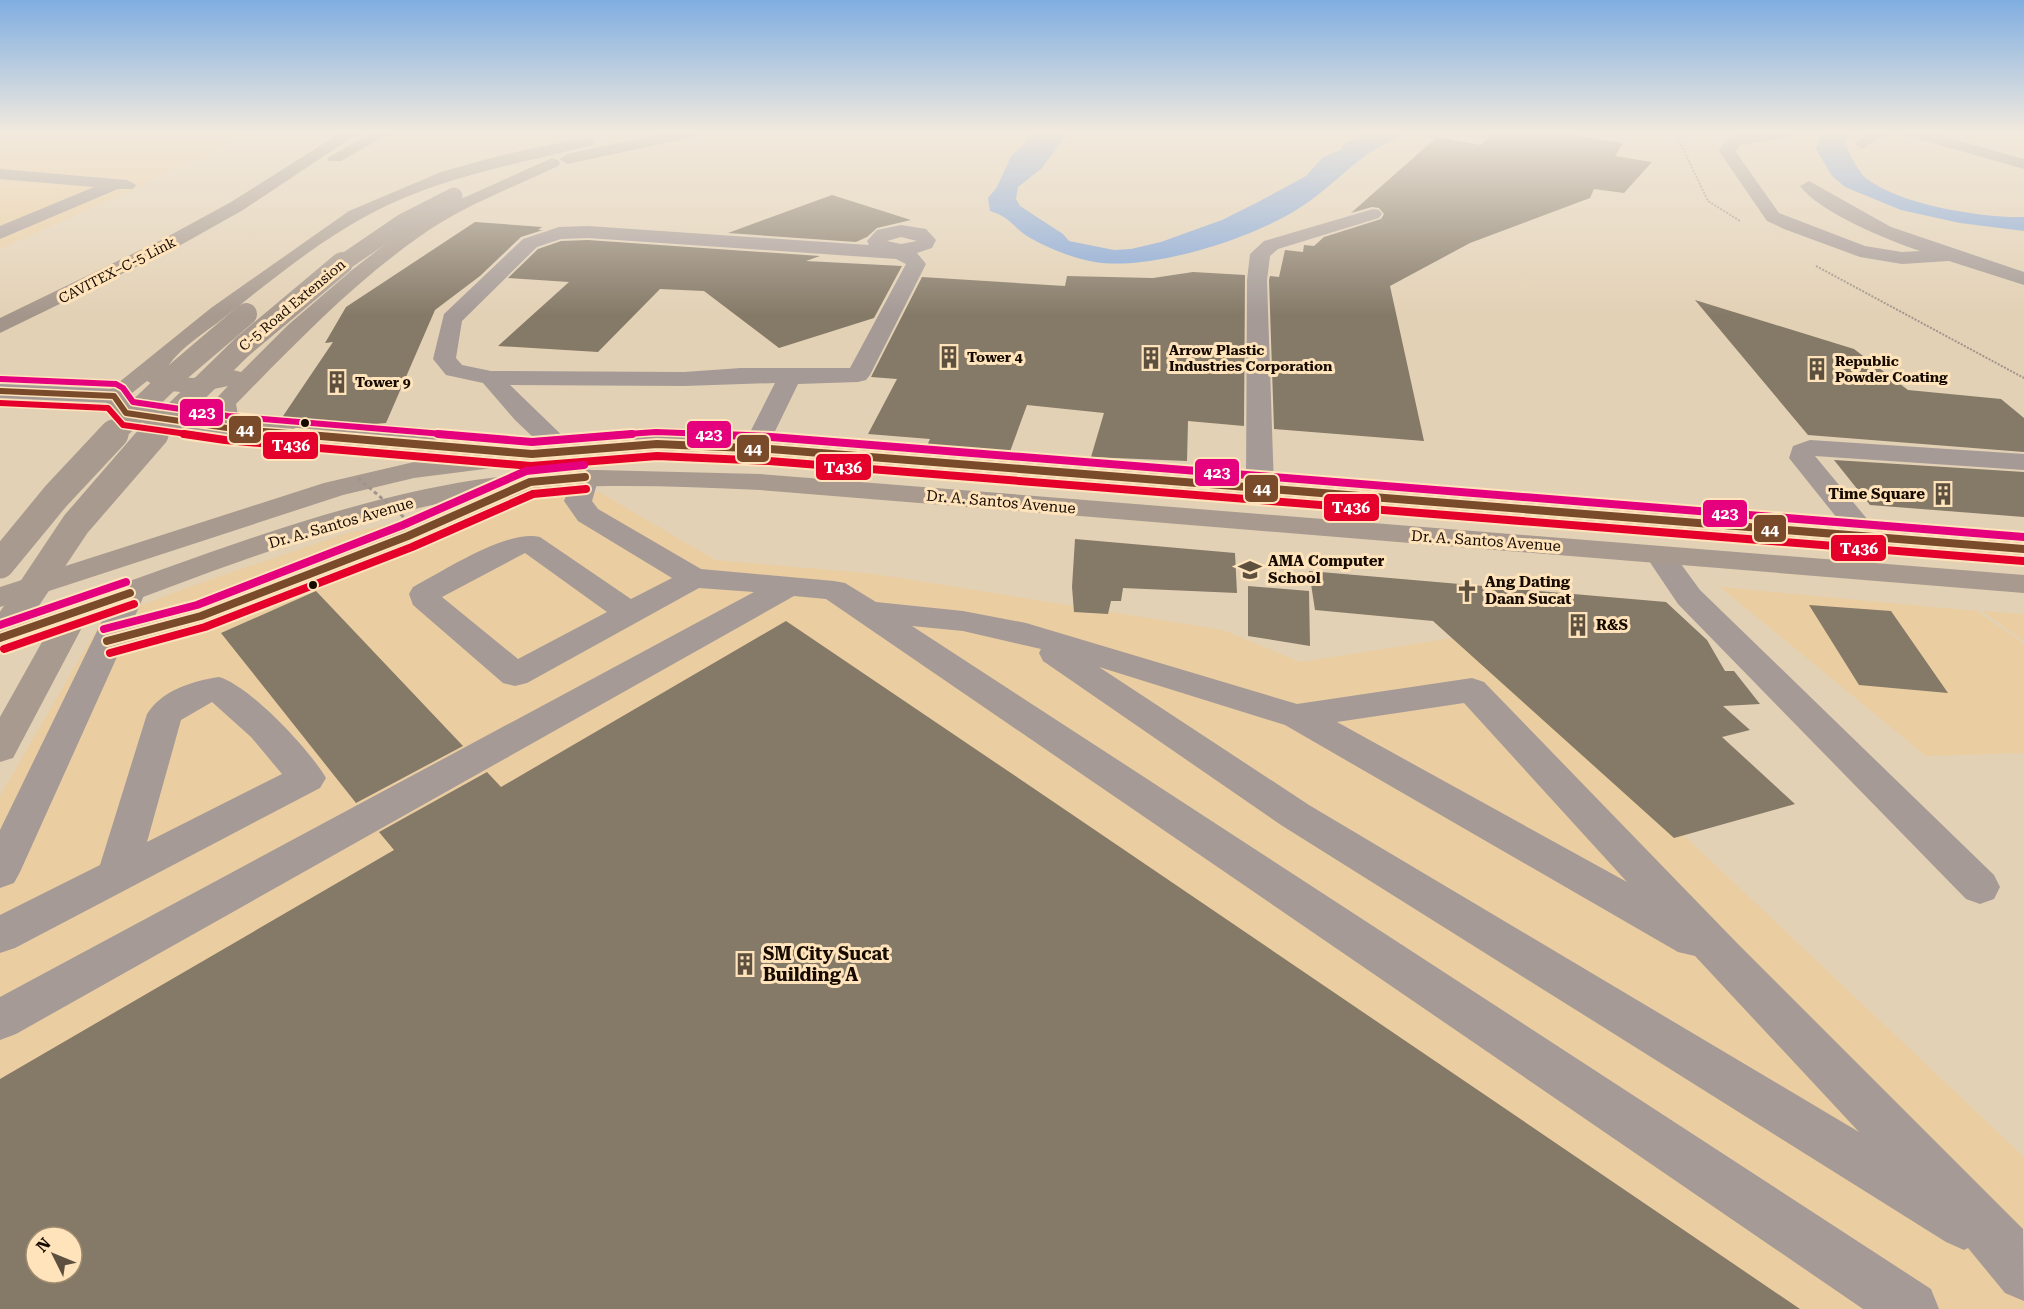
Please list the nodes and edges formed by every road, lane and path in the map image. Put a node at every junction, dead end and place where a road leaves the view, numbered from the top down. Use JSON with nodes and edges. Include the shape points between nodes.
{"nodes":[{"id":1,"x":101,"y":193,"type":"edge"},
{"id":2,"x":257,"y":193,"type":"edge"},
{"id":3,"x":263,"y":193,"type":"edge"},
{"id":4,"x":402,"y":193,"type":"edge"},
{"id":5,"x":448,"y":193,"type":"edge"},
{"id":6,"x":487,"y":193,"type":"edge"},
{"id":7,"x":1756,"y":193,"type":"edge"},
{"id":8,"x":1819,"y":193,"type":"edge"},
{"id":9,"x":445,"y":194,"type":"junction"},
{"id":10,"x":237,"y":206,"type":"junction"},
{"id":11,"x":1372,"y":214,"type":"dead end"},
{"id":12,"x":0,"y":233,"type":"edge"},
{"id":13,"x":148,"y":233,"type":"dead end"},
{"id":14,"x":1920,"y":244,"type":"junction"},
{"id":15,"x":871,"y":247,"type":"junction"},
{"id":16,"x":1992,"y":249,"type":"dead end"},
{"id":17,"x":899,"y":252,"type":"junction"},
{"id":18,"x":1955,"y":255,"type":"junction"},
{"id":19,"x":2024,"y":279,"type":"edge"},
{"id":20,"x":0,"y":304,"type":"edge"},
{"id":21,"x":0,"y":326,"type":"edge"},
{"id":22,"x":164,"y":354,"type":"junction"},
{"id":23,"x":268,"y":359,"type":"junction"},
{"id":24,"x":789,"y":375,"type":"junction"},
{"id":25,"x":491,"y":378,"type":"junction"},
{"id":26,"x":0,"y":391,"type":"edge"},
{"id":27,"x":114,"y":396,"type":"junction"},
{"id":28,"x":227,"y":428,"type":"junction"},
{"id":29,"x":755,"y":448,"type":"junction"},
{"id":30,"x":563,"y":451,"type":"junction"},
{"id":31,"x":2024,"y":462,"type":"edge"},
{"id":32,"x":531,"y":468,"type":"junction"},
{"id":33,"x":586,"y":477,"type":"junction"},
{"id":34,"x":358,"y":478,"type":"dead end"},
{"id":35,"x":1271,"y":489,"type":"junction"},
{"id":36,"x":1282,"y":526,"type":"junction"},
{"id":37,"x":1806,"y":533,"type":"junction"},
{"id":38,"x":426,"y":536,"type":"dead end"},
{"id":39,"x":1867,"y":537,"type":"junction"},
{"id":40,"x":2024,"y":549,"type":"edge"},
{"id":41,"x":1660,"y":555,"type":"junction"},
{"id":42,"x":0,"y":564,"type":"edge"},
{"id":43,"x":97,"y":566,"type":"junction"},
{"id":44,"x":1823,"y":568,"type":"junction"},
{"id":45,"x":694,"y":578,"type":"junction"},
{"id":46,"x":791,"y":585,"type":"junction"},
{"id":47,"x":2024,"y":585,"type":"edge"},
{"id":48,"x":130,"y":593,"type":"junction"},
{"id":49,"x":0,"y":597,"type":"edge"},
{"id":50,"x":74,"y":612,"type":"junction"},
{"id":51,"x":869,"y":612,"type":"junction"},
{"id":52,"x":630,"y":613,"type":"junction"},
{"id":53,"x":1026,"y":633,"type":"junction"},
{"id":54,"x":0,"y":638,"type":"edge"},
{"id":55,"x":107,"y":641,"type":"junction"},
{"id":56,"x":1297,"y":716,"type":"junction"},
{"id":57,"x":0,"y":749,"type":"edge"},
{"id":58,"x":0,"y":872,"type":"edge"},
{"id":59,"x":117,"y":875,"type":"junction"},
{"id":60,"x":1980,"y":887,"type":"dead end"},
{"id":61,"x":0,"y":935,"type":"edge"},
{"id":62,"x":1721,"y":955,"type":"junction"},
{"id":63,"x":0,"y":1020,"type":"edge"},
{"id":64,"x":2014,"y":1261,"type":"edge"},
{"id":65,"x":1911,"y":1309,"type":"edge"}],
"edges":[{"from":1,"to":12,"type":"street"},
{"from":2,"to":10,"type":"highway","name":"CAVITEX–C-5 Link"},
{"from":3,"to":10,"type":"highway"},
{"from":4,"to":22,"type":"main road","via":[[337,226]]},
{"from":5,"to":9,"type":"main road","name":"C-5 Road Extension"},
{"from":6,"to":23,"type":"main road","via":[[413,232],[329,301]]},
{"from":7,"to":18,"type":"street","via":[[1773,217],[1825,239],[1902,258]]},
{"from":8,"to":14,"type":"street","via":[[1850,215]]},
{"from":9,"to":42,"type":"main road","name":"C-5 Road Extension","bridge":true,"via":[[396,209],[354,235],[223,333],[156,392],[81,468]]},
{"from":9,"to":54,"type":"main road","name":"C-5 Road Extension","bridge":true,"via":[[288,306],[198,388],[76,525]]},
{"from":10,"to":21,"type":"highway","name":"CAVITEX–C-5 Link","via":[[140,259]]},
{"from":11,"to":35,"type":"street","via":[[1271,245],[1260,254],[1257,280]]},
{"from":13,"to":20,"type":"highway","name":"CAVITEX–C-5 Link"},
{"from":14,"to":16,"type":"street","via":[[1932,240]]},
{"from":14,"to":18,"type":"street"},
{"from":15,"to":17,"type":"street"},
{"from":15,"to":17,"type":"street","via":[[884,234],[901,231],[920,233],[927,240],[919,247]]},
{"from":15,"to":25,"type":"street","via":[[559,233],[530,243],[453,319],[444,358],[454,370]]},
{"from":17,"to":24,"type":"street","via":[[915,264],[858,375]]},
{"from":18,"to":19,"type":"street"},
{"from":22,"to":23,"type":"main road","via":[[154,370],[155,376],[167,383],[183,384],[232,377]]},
{"from":22,"to":27,"type":"main road"},
{"from":23,"to":28,"type":"main road","via":[[224,403]]},
{"from":24,"to":25,"type":"street"},
{"from":24,"to":29,"type":"street","via":[[783,395]]},
{"from":25,"to":30,"type":"street"},
{"from":26,"to":27,"type":"street"},
{"from":27,"to":28,"type":"main road","via":[[126,413]]},
{"from":28,"to":32,"type":"main road"},
{"from":29,"to":30,"type":"main road","name":"Dr. A. Santos Avenue","via":[[657,444]]},
{"from":29,"to":35,"type":"main road","name":"Dr. A. Santos Avenue"},
{"from":30,"to":32,"type":"main road","name":"Dr. A. Santos Avenue"},
{"from":31,"to":39,"type":"street","via":[[1810,448],[1802,452],[1802,458]]},
{"from":32,"to":33,"type":"main road","name":"Dr. A. Santos Avenue"},
{"from":32,"to":43,"type":"main road","name":"Dr. A. Santos Avenue","via":[[414,470],[334,489]]},
{"from":32,"to":48,"type":"main road","name":"Dr. A. Santos Avenue","via":[[344,519]]},
{"from":32,"to":55,"type":"street","via":[[408,536],[201,616]]},
{"from":33,"to":36,"type":"main road","name":"Dr. A. Santos Avenue","via":[[760,482]]},
{"from":33,"to":45,"type":"street","via":[[578,501],[588,515]]},
{"from":34,"to":38,"type":"path","bridge":true},
{"from":35,"to":36,"type":"main road"},
{"from":35,"to":37,"type":"main road","name":"Dr. A. Santos Avenue"},
{"from":36,"to":41,"type":"main road","name":"Dr. A. Santos Avenue"},
{"from":37,"to":39,"type":"main road","name":"Dr. A. Santos Avenue"},
{"from":37,"to":44,"type":"main road"},
{"from":39,"to":40,"type":"main road","name":"Dr. A. Santos Avenue"},
{"from":41,"to":44,"type":"main road","name":"Dr. A. Santos Avenue"},
{"from":41,"to":60,"type":"street","via":[[1689,597]]},
{"from":43,"to":49,"type":"main road","name":"Dr. A. Santos Avenue"},
{"from":43,"to":50,"type":"main road"},
{"from":44,"to":47,"type":"main road","name":"Dr. A. Santos Avenue"},
{"from":45,"to":46,"type":"street"},
{"from":45,"to":52,"type":"street"},
{"from":46,"to":51,"type":"street","via":[[834,590]]},
{"from":46,"to":63,"type":"street"},
{"from":48,"to":50,"type":"main road","name":"Dr. A. Santos Avenue"},
{"from":48,"to":55,"type":"street"},
{"from":50,"to":54,"type":"main road","name":"Dr. A. Santos Avenue"},
{"from":50,"to":57,"type":"main road"},
{"from":51,"to":53,"type":"street","via":[[963,621]]},
{"from":51,"to":65,"type":"street"},
{"from":52,"to":52,"type":"street","via":[[515,675],[424,594],[519,544],[530,543]]},
{"from":53,"to":56,"type":"street"},
{"from":53,"to":64,"type":"street","via":[[1295,815]]},
{"from":55,"to":58,"type":"street"},
{"from":56,"to":62,"type":"street"},
{"from":56,"to":62,"type":"street","via":[[1472,690]]},
{"from":59,"to":59,"type":"street","via":[[306,778],[264,728],[219,688],[181,701],[165,714]]},
{"from":59,"to":61,"type":"street"},
{"from":62,"to":64,"type":"street"}]}
